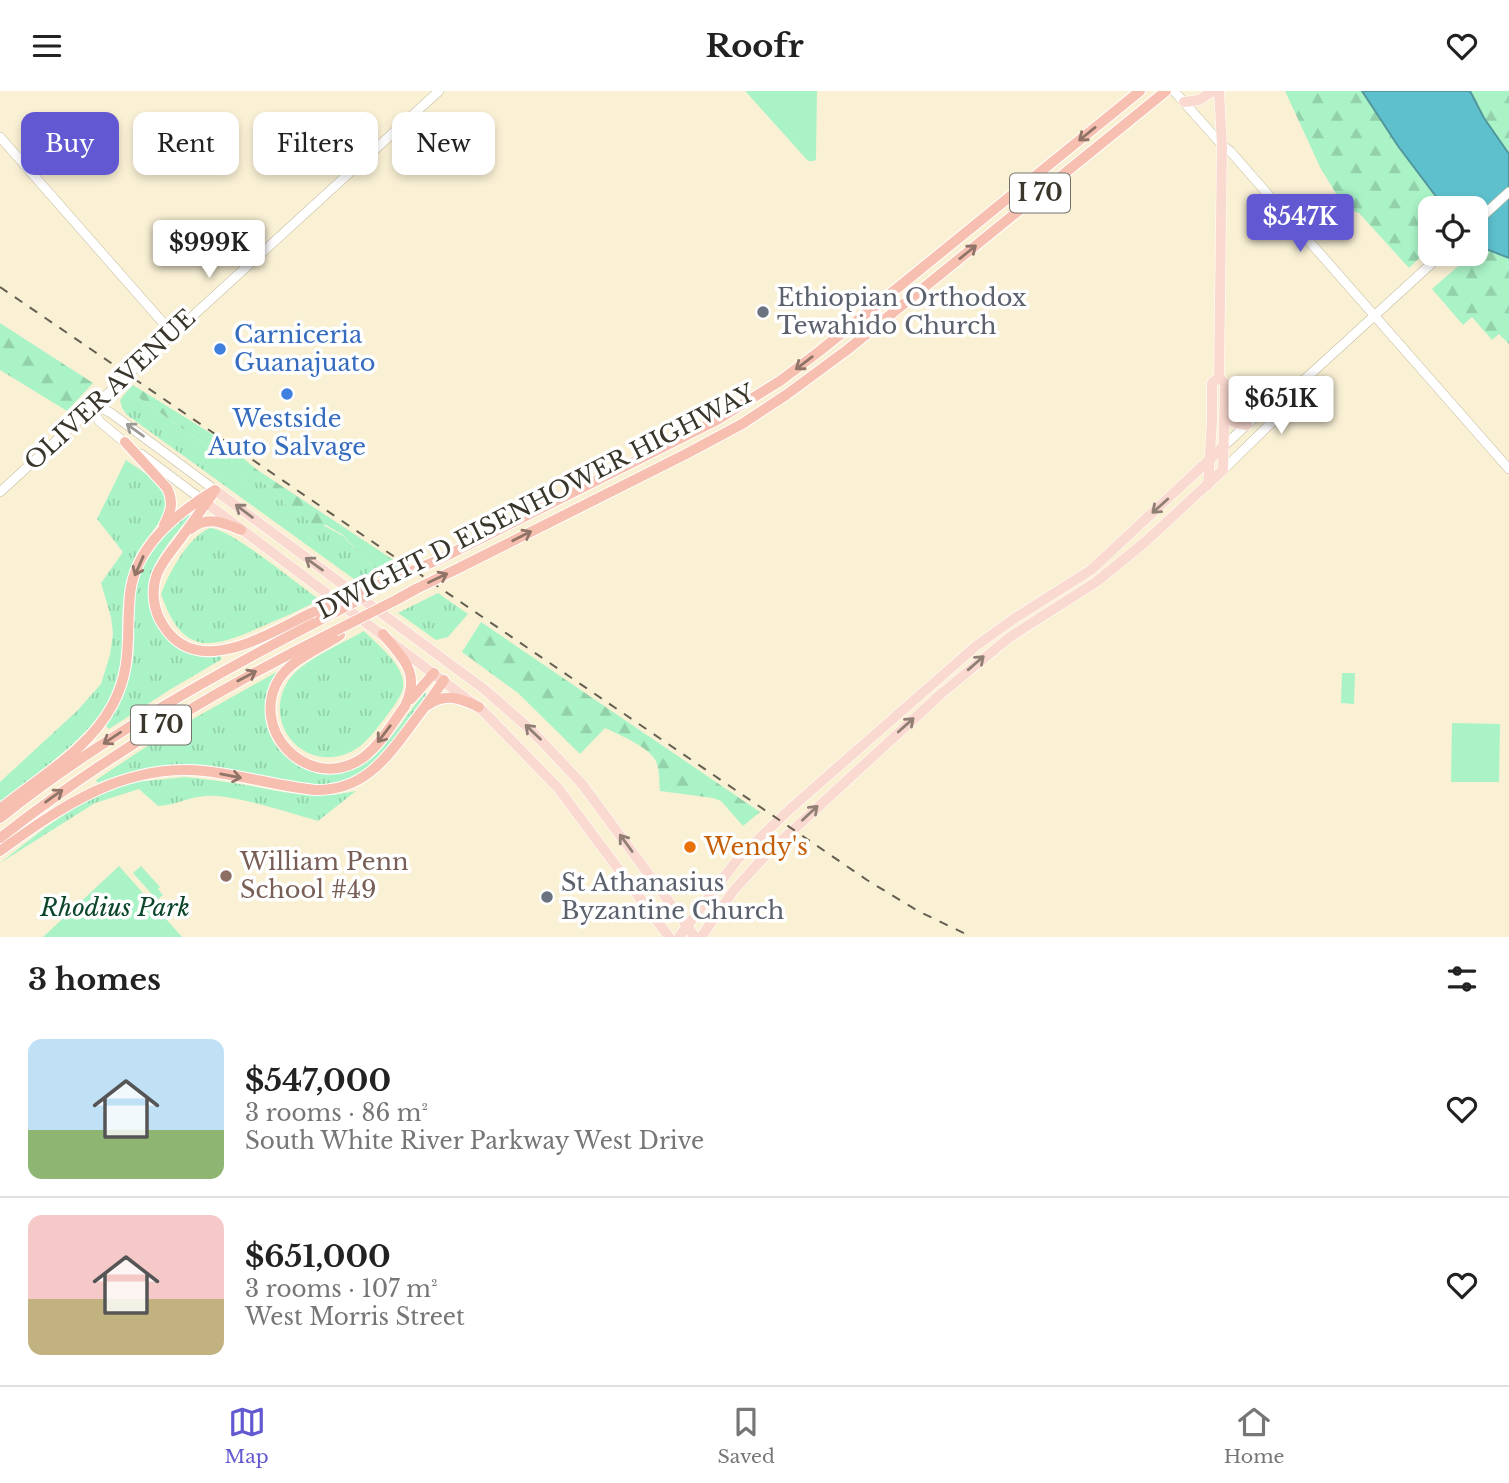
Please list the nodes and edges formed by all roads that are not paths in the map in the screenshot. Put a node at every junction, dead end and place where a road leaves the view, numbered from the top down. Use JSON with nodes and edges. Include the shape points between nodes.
{"nodes":[{"id":1,"x":439,"y":91,"type":"edge"},
{"id":2,"x":1140,"y":91,"type":"edge"},
{"id":3,"x":1166,"y":91,"type":"edge"},
{"id":4,"x":1174,"y":91,"type":"edge"},
{"id":5,"x":1213,"y":91,"type":"edge"},
{"id":6,"x":1219,"y":91,"type":"edge"},
{"id":7,"x":1184,"y":102,"type":"junction"},
{"id":8,"x":0,"y":137,"type":"edge"},
{"id":9,"x":1222,"y":145,"type":"junction"},
{"id":10,"x":1509,"y":192,"type":"edge"},
{"id":11,"x":1488,"y":211,"type":"edge"},
{"id":12,"x":1428,"y":266,"type":"edge"},
{"id":13,"x":1374,"y":316,"type":"junction"},
{"id":14,"x":172,"y":333,"type":"junction"},
{"id":15,"x":1219,"y":377,"type":"junction"},
{"id":16,"x":1304,"y":380,"type":"junction"},
{"id":17,"x":92,"y":408,"type":"junction"},
{"id":18,"x":1225,"y":417,"type":"junction"},
{"id":19,"x":1247,"y":425,"type":"junction"},
{"id":20,"x":125,"y":442,"type":"junction"},
{"id":21,"x":1224,"y":446,"type":"junction"},
{"id":22,"x":1210,"y":460,"type":"junction"},
{"id":23,"x":1509,"y":469,"type":"edge"},
{"id":24,"x":1223,"y":470,"type":"junction"},
{"id":25,"x":1208,"y":485,"type":"junction"},
{"id":26,"x":215,"y":490,"type":"junction"},
{"id":27,"x":0,"y":492,"type":"edge"},
{"id":28,"x":203,"y":501,"type":"junction"},
{"id":29,"x":241,"y":530,"type":"junction"},
{"id":30,"x":161,"y":531,"type":"junction"},
{"id":31,"x":183,"y":535,"type":"junction"},
{"id":32,"x":1112,"y":551,"type":"junction"},
{"id":33,"x":1044,"y":600,"type":"junction"},
{"id":34,"x":1062,"y":605,"type":"junction"},
{"id":35,"x":315,"y":616,"type":"junction"},
{"id":36,"x":337,"y":633,"type":"junction"},
{"id":37,"x":383,"y":634,"type":"junction"},
{"id":38,"x":1001,"y":643,"type":"junction"},
{"id":39,"x":444,"y":660,"type":"junction"},
{"id":40,"x":435,"y":673,"type":"junction"},
{"id":41,"x":444,"y":680,"type":"junction"},
{"id":42,"x":405,"y":706,"type":"junction"},
{"id":43,"x":479,"y":707,"type":"junction"},
{"id":44,"x":423,"y":709,"type":"junction"},
{"id":45,"x":0,"y":809,"type":"edge"},
{"id":46,"x":0,"y":818,"type":"edge"},
{"id":47,"x":0,"y":838,"type":"edge"},
{"id":48,"x":0,"y":851,"type":"edge"},
{"id":49,"x":687,"y":926,"type":"junction"},
{"id":50,"x":669,"y":937,"type":"edge"},
{"id":51,"x":679,"y":937,"type":"edge"},
{"id":52,"x":695,"y":937,"type":"edge"},
{"id":53,"x":701,"y":937,"type":"edge"}],
"edges":[{"from":1,"to":14,"type":"street","name":"OLIVER AVENUE"},
{"from":2,"to":35,"type":"highway","name":"DWIGHT D EISENHOWER HIGHWAY","number":"I 70","one_way":true,"bridge":true,"via":[[800,367],[738,408],[442,558]]},
{"from":36,"to":3,"type":"highway","name":"DWIGHT D EISENHOWER HIGHWAY","number":"I 70","one_way":true,"bridge":true,"via":[[742,423],[817,373]]},
{"from":4,"to":7,"type":"street"},
{"from":5,"to":7,"type":"main road"},
{"from":6,"to":9,"type":"main road"},
{"from":7,"to":9,"type":"street"},
{"from":8,"to":14,"type":"street"},
{"from":9,"to":13,"type":"street"},
{"from":9,"to":15,"type":"main road"},
{"from":10,"to":11,"type":"street"},
{"from":12,"to":13,"type":"street"},
{"from":13,"to":16,"type":"street"},
{"from":13,"to":23,"type":"street"},
{"from":14,"to":17,"type":"street","name":"OLIVER AVENUE"},
{"from":15,"to":18,"type":"main road","via":[[1225,384]]},
{"from":15,"to":22,"type":"main road","via":[[1212,383]]},
{"from":16,"to":19,"type":"street","via":[[1288,386]]},
{"from":16,"to":24,"type":"street","via":[[1299,396]]},
{"from":17,"to":20,"type":"street","via":[[99,421]]},
{"from":26,"to":17,"type":"street","one_way":true,"via":[[111,413]]},
{"from":17,"to":27,"type":"street","name":"OLIVER AVENUE"},
{"from":18,"to":19,"type":"main road"},
{"from":18,"to":21,"type":"main road"},
{"from":19,"to":21,"type":"street"},
{"from":20,"to":28,"type":"street"},
{"from":20,"to":30,"type":"highway","via":[[170,493],[170,512]]},
{"from":21,"to":22,"type":"main road"},
{"from":21,"to":24,"type":"main road"},
{"from":22,"to":25,"type":"main road"},
{"from":22,"to":32,"type":"main road","one_way":true},
{"from":24,"to":25,"type":"main road"},
{"from":25,"to":34,"type":"main road","via":[[1117,566]]},
{"from":26,"to":28,"type":"highway"},
{"from":39,"to":26,"type":"main road","one_way":true},
{"from":28,"to":29,"type":"main road"},
{"from":28,"to":30,"type":"highway"},
{"from":28,"to":31,"type":"highway"},
{"from":29,"to":31,"type":"highway","via":[[212,520]]},
{"from":29,"to":37,"type":"main road"},
{"from":30,"to":45,"type":"highway","one_way":true,"via":[[132,583],[128,659],[110,710],[83,743]]},
{"from":31,"to":35,"type":"highway","via":[[161,565],[154,590],[160,620],[183,645],[205,652],[230,649]]},
{"from":32,"to":33,"type":"main road","via":[[1082,577]]},
{"from":32,"to":34,"type":"main road","via":[[1101,568],[1068,593]]},
{"from":33,"to":38,"type":"main road","via":[[1041,610],[1010,629]]},
{"from":33,"to":49,"type":"main road","via":[[976,646],[772,826],[729,869]]},
{"from":34,"to":38,"type":"main road"},
{"from":35,"to":46,"type":"highway","name":"DWIGHT D EISENHOWER HIGHWAY","number":"I 70","one_way":true,"via":[[143,717]]},
{"from":42,"to":36,"type":"highway","one_way":true,"via":[[369,753],[349,765],[314,766],[285,749],[271,718],[275,688],[292,666]]},
{"from":47,"to":36,"type":"highway","name":"DWIGHT D EISENHOWER HIGHWAY","number":"I 70","one_way":true,"via":[[154,729],[238,680]]},
{"from":37,"to":40,"type":"main road"},
{"from":37,"to":42,"type":"highway","via":[[411,675]]},
{"from":53,"to":38,"type":"main road","one_way":true,"via":[[766,855]]},
{"from":39,"to":40,"type":"main road"},
{"from":39,"to":41,"type":"main road"},
{"from":49,"to":39,"type":"main road","one_way":true,"via":[[560,760],[503,705]]},
{"from":40,"to":41,"type":"main road"},
{"from":40,"to":42,"type":"highway"},
{"from":41,"to":43,"type":"main road"},
{"from":41,"to":44,"type":"highway"},
{"from":43,"to":44,"type":"highway","via":[[446,697]]},
{"from":43,"to":50,"type":"main road","via":[[558,788]]},
{"from":48,"to":44,"type":"highway","one_way":true,"via":[[75,799],[140,775],[195,771],[309,789],[349,785],[380,765]]},
{"from":49,"to":51,"type":"main road"},
{"from":49,"to":52,"type":"main road"}]}
